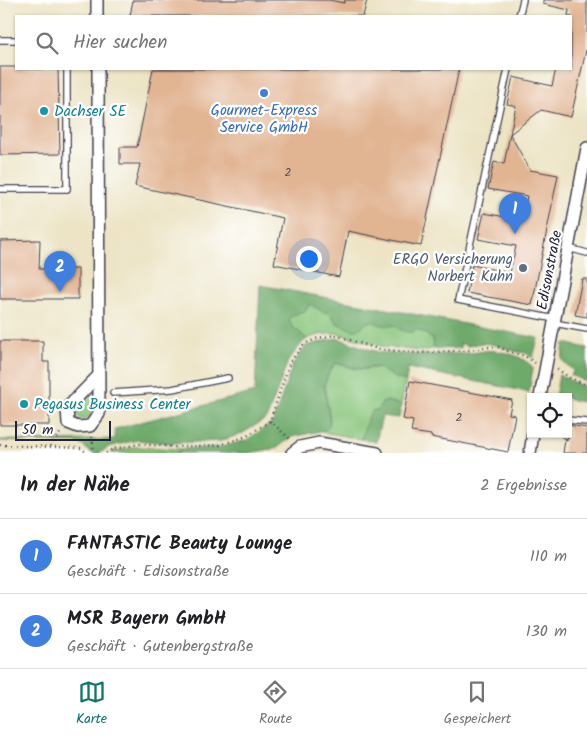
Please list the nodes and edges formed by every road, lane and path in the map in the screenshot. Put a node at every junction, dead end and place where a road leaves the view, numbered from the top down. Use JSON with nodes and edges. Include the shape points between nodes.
{"nodes":[{"id":1,"x":97,"y":0,"type":"edge"},
{"id":2,"x":523,"y":0,"type":"edge"},
{"id":3,"x":97,"y":15,"type":"edge"},
{"id":4,"x":519,"y":15,"type":"edge"},
{"id":5,"x":0,"y":40,"type":"edge"},
{"id":6,"x":15,"y":40,"type":"edge"},
{"id":7,"x":67,"y":70,"type":"edge"},
{"id":8,"x":98,"y":70,"type":"edge"},
{"id":9,"x":508,"y":70,"type":"edge"},
{"id":10,"x":587,"y":149,"type":"edge"},
{"id":11,"x":0,"y":190,"type":"edge"},
{"id":12,"x":545,"y":241,"type":"dead end"},
{"id":13,"x":556,"y":243,"type":"dead end"},
{"id":14,"x":568,"y":248,"type":"junction"},
{"id":15,"x":587,"y":253,"type":"edge"},
{"id":16,"x":554,"y":321,"type":"junction"},
{"id":17,"x":587,"y":329,"type":"edge"},
{"id":18,"x":546,"y":366,"type":"junction"},
{"id":19,"x":99,"y":375,"type":"junction"},
{"id":20,"x":228,"y":378,"type":"dead end"},
{"id":21,"x":587,"y":385,"type":"edge"},
{"id":22,"x":113,"y":393,"type":"dead end"},
{"id":23,"x":541,"y":393,"type":"edge"},
{"id":24,"x":572,"y":420,"type":"edge"},
{"id":25,"x":270,"y":421,"type":"junction"},
{"id":26,"x":68,"y":422,"type":"junction"},
{"id":27,"x":587,"y":422,"type":"edge"},
{"id":28,"x":90,"y":426,"type":"junction"},
{"id":29,"x":532,"y":438,"type":"edge"},
{"id":30,"x":0,"y":445,"type":"edge"},
{"id":31,"x":50,"y":446,"type":"junction"},
{"id":32,"x":296,"y":450,"type":"edge"},
{"id":33,"x":87,"y":453,"type":"edge"},
{"id":34,"x":94,"y":453,"type":"edge"},
{"id":35,"x":106,"y":453,"type":"edge"},
{"id":36,"x":377,"y":453,"type":"edge"},
{"id":37,"x":530,"y":453,"type":"edge"}],
"edges":[{"from":1,"to":3,"type":"street"},
{"from":2,"to":4,"type":"lane"},
{"from":5,"to":6,"type":"lane"},
{"from":7,"to":11,"type":"lane","via":[[67,189]]},
{"from":8,"to":19,"type":"street"},
{"from":9,"to":16,"type":"lane","via":[[458,300]]},
{"from":10,"to":14,"type":"street","name":"Edisonstraße"},
{"from":12,"to":13,"type":"path"},
{"from":14,"to":15,"type":"lane"},
{"from":14,"to":16,"type":"street","name":"Edisonstraße"},
{"from":16,"to":17,"type":"lane"},
{"from":16,"to":18,"type":"street","name":"Edisonstraße"},
{"from":18,"to":21,"type":"path"},
{"from":18,"to":23,"type":"street","name":"Edisonstraße"},
{"from":18,"to":25,"type":"path","via":[[498,347],[418,353],[378,349],[335,335],[318,338],[304,344],[290,362]]},
{"from":19,"to":26,"type":"street","via":[[67,408]]},
{"from":19,"to":28,"type":"street","via":[[99,414]]},
{"from":20,"to":22,"type":"lane","via":[[172,389]]},
{"from":24,"to":27,"type":"lane"},
{"from":25,"to":32,"type":"path"},
{"from":25,"to":35,"type":"path","via":[[247,436],[220,445],[176,447],[140,444]]},
{"from":26,"to":28,"type":"street"},
{"from":26,"to":31,"type":"path"},
{"from":28,"to":34,"type":"path"},
{"from":29,"to":37,"type":"street"},
{"from":30,"to":31,"type":"path"},
{"from":31,"to":33,"type":"path","via":[[81,448]]},
{"from":32,"to":36,"type":"street","via":[[319,443]]}]}
